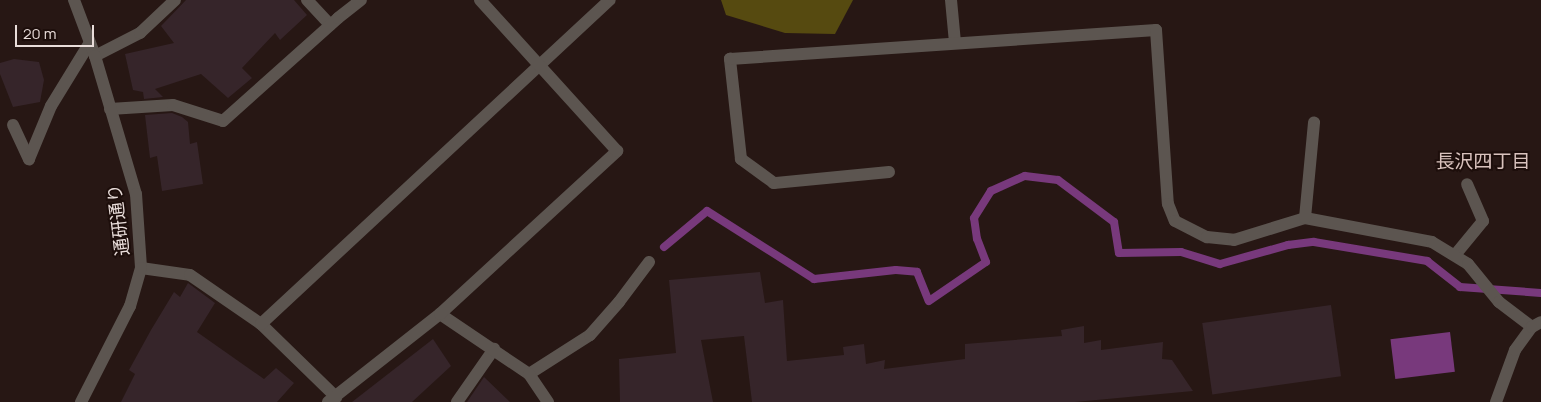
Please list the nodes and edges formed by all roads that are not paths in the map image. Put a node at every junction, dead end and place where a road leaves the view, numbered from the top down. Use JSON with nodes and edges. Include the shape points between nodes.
{"nodes":[{"id":1,"x":74,"y":0,"type":"edge"},
{"id":2,"x":175,"y":0,"type":"edge"},
{"id":3,"x":307,"y":0,"type":"edge"},
{"id":4,"x":361,"y":0,"type":"edge"},
{"id":5,"x":480,"y":0,"type":"edge"},
{"id":6,"x":610,"y":0,"type":"edge"},
{"id":7,"x":952,"y":0,"type":"edge"},
{"id":8,"x":330,"y":26,"type":"junction"},
{"id":9,"x":955,"y":42,"type":"junction"},
{"id":10,"x":89,"y":44,"type":"junction"},
{"id":11,"x":95,"y":56,"type":"junction"},
{"id":12,"x":540,"y":64,"type":"junction"},
{"id":13,"x":110,"y":110,"type":"junction"},
{"id":14,"x":1314,"y":122,"type":"dead end"},
{"id":15,"x":13,"y":125,"type":"dead end"},
{"id":16,"x":889,"y":172,"type":"dead end"},
{"id":17,"x":1467,"y":184,"type":"dead end"},
{"id":18,"x":1305,"y":218,"type":"junction"},
{"id":19,"x":1455,"y":256,"type":"junction"},
{"id":20,"x":649,"y":262,"type":"dead end"},
{"id":21,"x":141,"y":268,"type":"junction"},
{"id":22,"x":440,"y":314,"type":"junction"},
{"id":23,"x":261,"y":324,"type":"junction"},
{"id":24,"x":1536,"y":324,"type":"edge"},
{"id":25,"x":494,"y":349,"type":"junction"},
{"id":26,"x":529,"y":374,"type":"junction"},
{"id":27,"x":332,"y":400,"type":"edge"},
{"id":28,"x":81,"y":402,"type":"edge"},
{"id":29,"x":457,"y":402,"type":"edge"},
{"id":30,"x":548,"y":402,"type":"edge"},
{"id":31,"x":1496,"y":402,"type":"edge"}],
"edges":[{"from":1,"to":10,"type":"street","name":"通研通り"},
{"from":2,"to":11,"type":"street","via":[[140,33]]},
{"from":3,"to":8,"type":"street"},
{"from":4,"to":8,"type":"street"},
{"from":5,"to":12,"type":"street"},
{"from":6,"to":12,"type":"street"},
{"from":7,"to":9,"type":"street"},
{"from":8,"to":13,"type":"street","via":[[223,121],[172,105]]},
{"from":9,"to":16,"type":"street","via":[[730,58],[741,159],[774,183]]},
{"from":9,"to":18,"type":"street","via":[[1156,30],[1168,204],[1175,221],[1207,238],[1234,240]]},
{"from":10,"to":11,"type":"street","name":"通研通り"},
{"from":10,"to":15,"type":"street","via":[[51,106],[29,159]]},
{"from":11,"to":13,"type":"street","name":"通研通り"},
{"from":12,"to":22,"type":"street","via":[[617,151]]},
{"from":12,"to":23,"type":"street"},
{"from":13,"to":21,"type":"street","name":"通研通り","via":[[136,194]]},
{"from":14,"to":18,"type":"street"},
{"from":17,"to":19,"type":"street","via":[[1483,220]]},
{"from":18,"to":19,"type":"street","via":[[1432,242]]},
{"from":19,"to":24,"type":"street","via":[[1468,264],[1499,302]]},
{"from":20,"to":26,"type":"street","via":[[590,335]]},
{"from":21,"to":23,"type":"street","via":[[190,275]]},
{"from":21,"to":28,"type":"street","name":"通研通り","via":[[130,306]]},
{"from":22,"to":25,"type":"street"},
{"from":22,"to":27,"type":"street"},
{"from":23,"to":27,"type":"street"},
{"from":24,"to":31,"type":"street","via":[[1515,350]]},
{"from":25,"to":26,"type":"street"},
{"from":25,"to":29,"type":"street"},
{"from":26,"to":30,"type":"street"}]}
